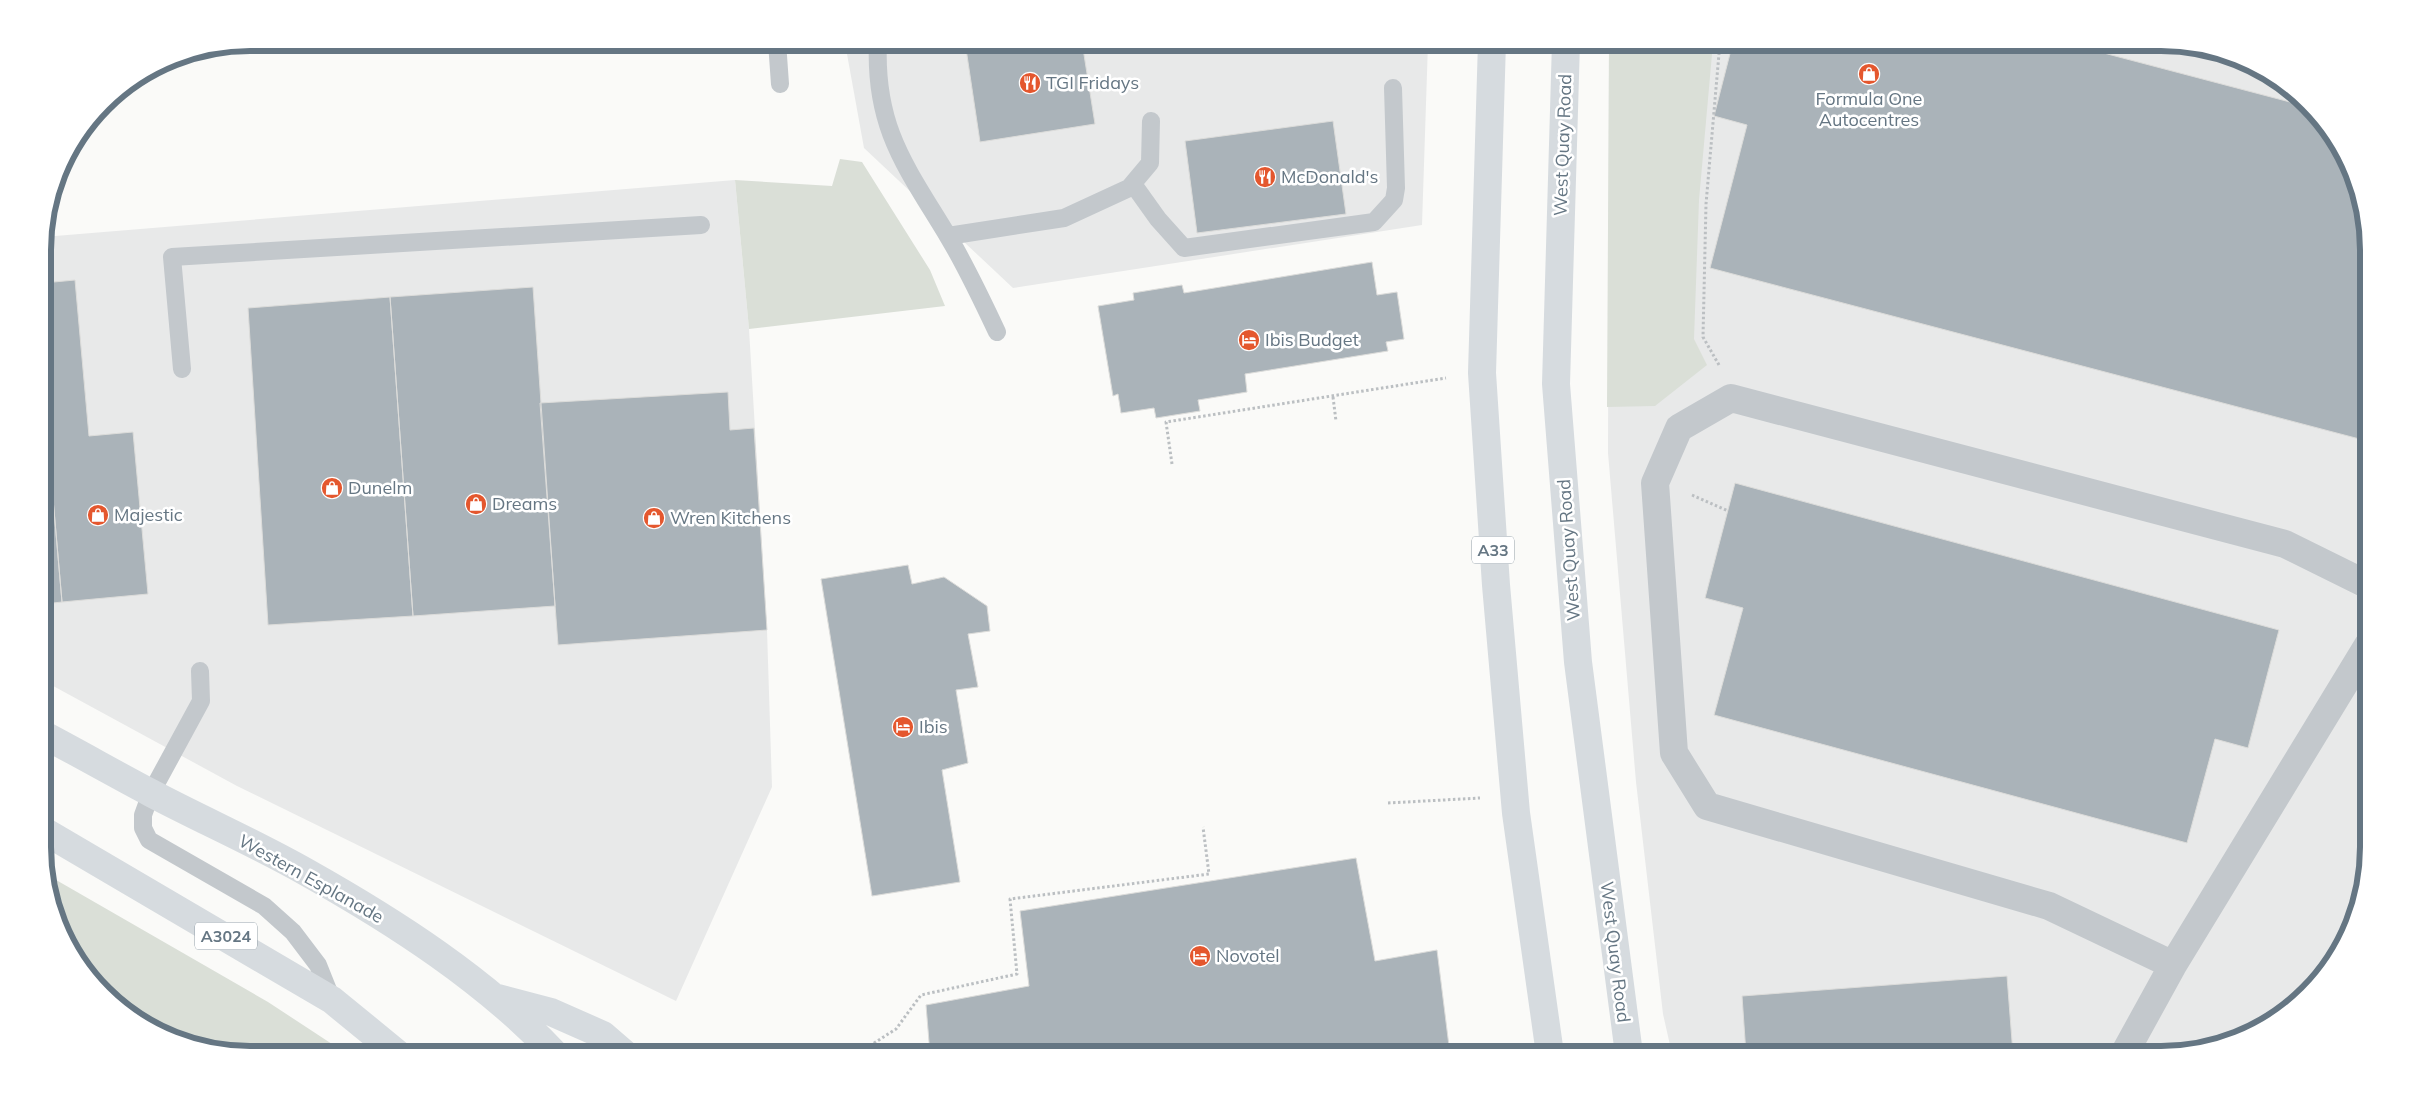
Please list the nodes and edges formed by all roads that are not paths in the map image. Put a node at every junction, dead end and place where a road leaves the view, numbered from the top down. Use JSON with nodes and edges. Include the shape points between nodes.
{"nodes":[{"id":1,"x":778,"y":51,"type":"edge"},
{"id":2,"x":878,"y":51,"type":"edge"},
{"id":3,"x":1492,"y":51,"type":"edge"},
{"id":4,"x":1566,"y":51,"type":"edge"},
{"id":5,"x":780,"y":84,"type":"dead end"},
{"id":6,"x":1394,"y":88,"type":"dead end"},
{"id":7,"x":1150,"y":121,"type":"dead end"},
{"id":8,"x":1133,"y":184,"type":"junction"},
{"id":9,"x":701,"y":225,"type":"dead end"},
{"id":10,"x":948,"y":236,"type":"junction"},
{"id":11,"x":997,"y":332,"type":"dead end"},
{"id":12,"x":182,"y":369,"type":"dead end"},
{"id":13,"x":2360,"y":581,"type":"edge"},
{"id":14,"x":2360,"y":658,"type":"edge"},
{"id":15,"x":200,"y":671,"type":"dead end"},
{"id":16,"x":51,"y":739,"type":"edge"},
{"id":17,"x":151,"y":793,"type":"junction"},
{"id":18,"x":51,"y":835,"type":"edge"},
{"id":19,"x":2173,"y":965,"type":"junction"},
{"id":20,"x":492,"y":996,"type":"junction"},
{"id":21,"x":332,"y":1000,"type":"junction"},
{"id":22,"x":388,"y":1046,"type":"edge"},
{"id":23,"x":524,"y":1046,"type":"edge"},
{"id":24,"x":547,"y":1046,"type":"edge"},
{"id":25,"x":616,"y":1046,"type":"edge"},
{"id":26,"x":1549,"y":1046,"type":"edge"},
{"id":27,"x":1628,"y":1046,"type":"edge"},
{"id":28,"x":2128,"y":1046,"type":"edge"}],
"edges":[{"from":1,"to":5,"type":"lane"},
{"from":2,"to":10,"type":"lane","via":[[877,68],[888,129],[920,193]]},
{"from":3,"to":26,"type":"main road","number":"A33","via":[[1482,373],[1516,813]]},
{"from":4,"to":27,"type":"main road","name":"West Quay Road","via":[[1556,384],[1578,662]]},
{"from":6,"to":8,"type":"lane","via":[[1396,188],[1394,200],[1374,222],[1184,248]]},
{"from":7,"to":8,"type":"lane","via":[[1150,163]]},
{"from":8,"to":10,"type":"lane","via":[[1064,218]]},
{"from":9,"to":12,"type":"lane","via":[[172,257]]},
{"from":10,"to":11,"type":"lane","via":[[972,277]]},
{"from":13,"to":19,"type":"street","via":[[2285,544],[1731,398],[1679,428],[1655,483],[1674,753],[1707,806],[2049,906]]},
{"from":14,"to":19,"type":"street"},
{"from":15,"to":17,"type":"lane","via":[[201,701]]},
{"from":16,"to":17,"type":"main road","name":"Western Esplanade"},
{"from":17,"to":20,"type":"main road","name":"Western Esplanade","via":[[305,871],[412,937]]},
{"from":17,"to":21,"type":"lane","via":[[143,816],[148,840],[264,906],[293,932],[318,965]]},
{"from":18,"to":21,"type":"main road","number":"A3024"},
{"from":19,"to":28,"type":"street"},
{"from":20,"to":23,"type":"main road"},
{"from":20,"to":24,"type":"main road","name":"Western Esplanade"},
{"from":20,"to":25,"type":"main road","via":[[551,1012],[603,1035]]},
{"from":21,"to":22,"type":"main road","number":"A3024"}]}
